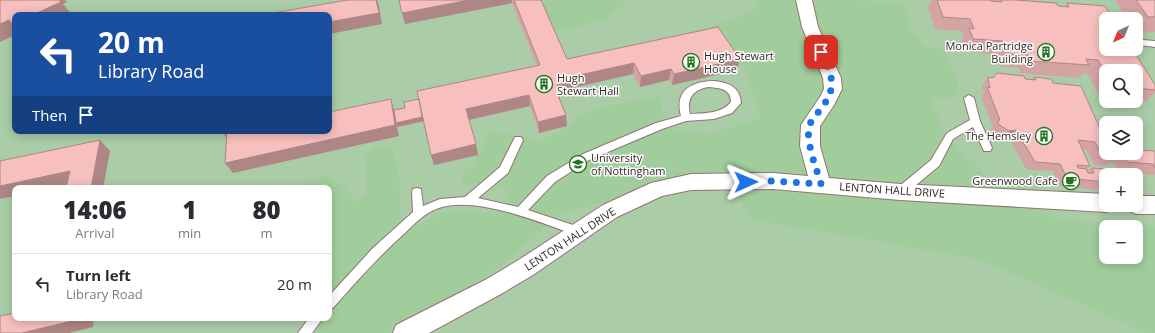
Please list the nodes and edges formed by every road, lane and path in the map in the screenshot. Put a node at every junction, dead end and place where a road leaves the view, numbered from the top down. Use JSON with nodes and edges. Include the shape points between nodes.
{"nodes":[{"id":1,"x":804,"y":0,"type":"edge"},
{"id":2,"x":1143,"y":43,"type":"edge"},
{"id":3,"x":1155,"y":44,"type":"edge"},
{"id":4,"x":970,"y":98,"type":"dead end"},
{"id":5,"x":686,"y":118,"type":"junction"},
{"id":6,"x":975,"y":121,"type":"junction"},
{"id":7,"x":518,"y":140,"type":"dead end"},
{"id":8,"x":987,"y":148,"type":"dead end"},
{"id":9,"x":821,"y":184,"type":"junction"},
{"id":10,"x":417,"y":192,"type":"dead end"},
{"id":11,"x":900,"y":192,"type":"junction"},
{"id":12,"x":468,"y":200,"type":"junction"},
{"id":13,"x":1099,"y":203,"type":"edge"},
{"id":14,"x":1143,"y":205,"type":"edge"},
{"id":15,"x":1155,"y":205,"type":"edge"},
{"id":16,"x":519,"y":212,"type":"junction"},
{"id":17,"x":418,"y":214,"type":"junction"},
{"id":18,"x":581,"y":232,"type":"junction"},
{"id":19,"x":332,"y":301,"type":"edge"},
{"id":20,"x":314,"y":321,"type":"edge"},
{"id":21,"x":304,"y":333,"type":"edge"},
{"id":22,"x":405,"y":333,"type":"edge"}],
"edges":[{"from":1,"to":9,"type":"street","via":[[810,27],[832,78],[833,89],[828,100],[810,125],[810,146]]},
{"from":2,"to":3,"type":"lane"},
{"from":4,"to":6,"type":"lane"},
{"from":5,"to":5,"type":"lane","via":[[683,105],[685,97],[693,88],[722,85],[734,93],[736,103],[729,111],[714,116]]},
{"from":5,"to":16,"type":"lane","via":[[659,126],[586,157],[552,179]]},
{"from":6,"to":8,"type":"lane"},
{"from":6,"to":11,"type":"lane","via":[[950,136],[935,163]]},
{"from":7,"to":12,"type":"lane","via":[[504,170]]},
{"from":9,"to":11,"type":"street","name":"LENTON HALL DRIVE"},
{"from":9,"to":18,"type":"street","name":"LENTON HALL DRIVE","via":[[773,181],[691,182],[658,189],[610,211]]},
{"from":10,"to":17,"type":"lane"},
{"from":11,"to":13,"type":"street","name":"LENTON HALL DRIVE"},
{"from":12,"to":16,"type":"lane"},
{"from":12,"to":17,"type":"lane","via":[[441,203]]},
{"from":14,"to":15,"type":"street"},
{"from":16,"to":18,"type":"lane"},
{"from":17,"to":19,"type":"lane","via":[[377,251]]},
{"from":18,"to":22,"type":"street","name":"LENTON HALL DRIVE","via":[[493,287]]},
{"from":20,"to":21,"type":"lane"}]}
